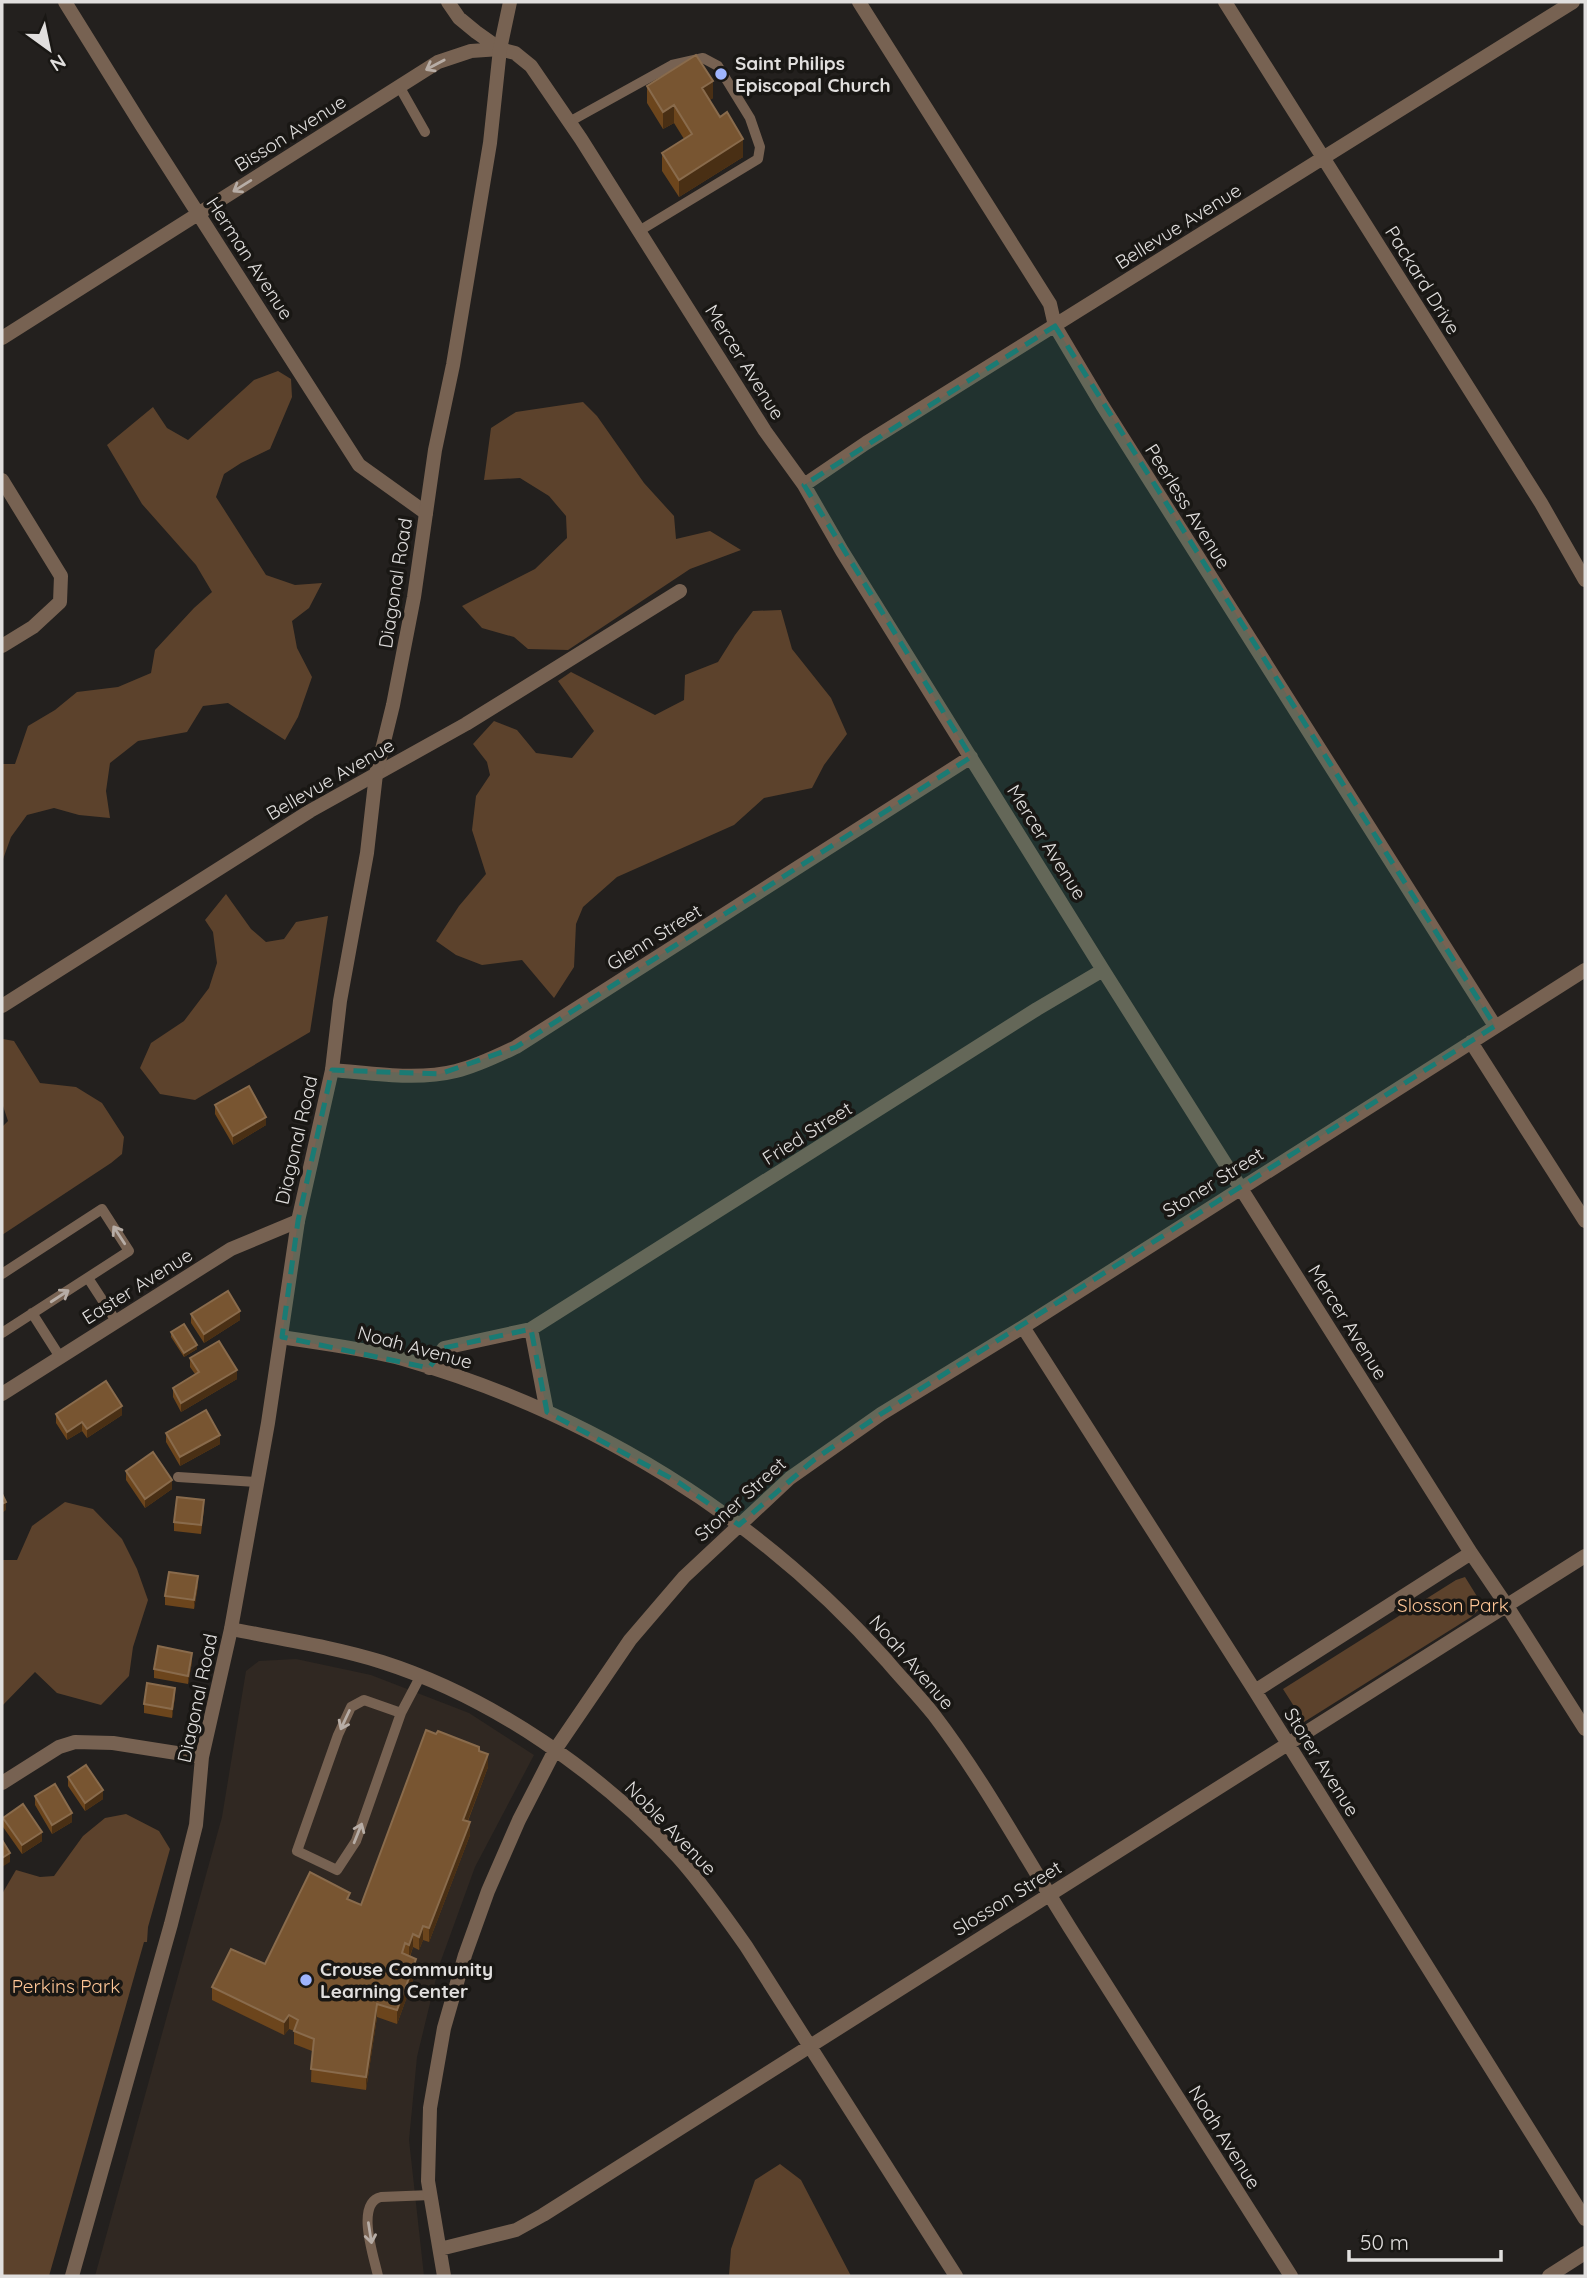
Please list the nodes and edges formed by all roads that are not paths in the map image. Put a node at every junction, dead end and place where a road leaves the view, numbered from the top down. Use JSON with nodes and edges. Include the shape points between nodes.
{"nodes":[{"id":1,"x":65,"y":2,"type":"edge"},
{"id":2,"x":448,"y":2,"type":"edge"},
{"id":3,"x":510,"y":2,"type":"edge"},
{"id":4,"x":859,"y":2,"type":"edge"},
{"id":5,"x":1225,"y":2,"type":"edge"},
{"id":6,"x":1573,"y":2,"type":"edge"},
{"id":7,"x":500,"y":49,"type":"junction"},
{"id":8,"x":399,"y":86,"type":"junction"},
{"id":9,"x":569,"y":122,"type":"junction"},
{"id":10,"x":425,"y":132,"type":"dead end"},
{"id":11,"x":1324,"y":159,"type":"junction"},
{"id":12,"x":199,"y":214,"type":"junction"},
{"id":13,"x":639,"y":231,"type":"junction"},
{"id":14,"x":1055,"y":326,"type":"junction"},
{"id":15,"x":2,"y":338,"type":"edge"},
{"id":16,"x":2,"y":480,"type":"edge"},
{"id":17,"x":804,"y":485,"type":"junction"},
{"id":18,"x":426,"y":513,"type":"junction"},
{"id":19,"x":1585,"y":580,"type":"edge"},
{"id":20,"x":680,"y":591,"type":"dead end"},
{"id":21,"x":2,"y":646,"type":"edge"},
{"id":22,"x":971,"y":757,"type":"junction"},
{"id":23,"x":376,"y":774,"type":"junction"},
{"id":24,"x":1103,"y":970,"type":"junction"},
{"id":25,"x":1585,"y":970,"type":"edge"},
{"id":26,"x":2,"y":1006,"type":"edge"},
{"id":27,"x":1495,"y":1026,"type":"junction"},
{"id":28,"x":1471,"y":1042,"type":"junction"},
{"id":29,"x":332,"y":1070,"type":"junction"},
{"id":30,"x":1240,"y":1188,"type":"junction"},
{"id":31,"x":298,"y":1221,"type":"junction"},
{"id":32,"x":1585,"y":1221,"type":"edge"},
{"id":33,"x":2,"y":1274,"type":"edge"},
{"id":34,"x":88,"y":1278,"type":"junction"},
{"id":35,"x":32,"y":1313,"type":"junction"},
{"id":36,"x":116,"y":1321,"type":"junction"},
{"id":37,"x":1023,"y":1327,"type":"junction"},
{"id":38,"x":531,"y":1329,"type":"junction"},
{"id":39,"x":2,"y":1333,"type":"edge"},
{"id":40,"x":282,"y":1337,"type":"junction"},
{"id":41,"x":60,"y":1357,"type":"junction"},
{"id":42,"x":429,"y":1367,"type":"junction"},
{"id":43,"x":2,"y":1394,"type":"edge"},
{"id":44,"x":547,"y":1412,"type":"junction"},
{"id":45,"x":178,"y":1477,"type":"dead end"},
{"id":46,"x":257,"y":1482,"type":"junction"},
{"id":47,"x":739,"y":1524,"type":"junction"},
{"id":48,"x":1471,"y":1553,"type":"junction"},
{"id":49,"x":1585,"y":1556,"type":"edge"},
{"id":50,"x":1507,"y":1606,"type":"junction"},
{"id":51,"x":232,"y":1629,"type":"junction"},
{"id":52,"x":421,"y":1677,"type":"junction"},
{"id":53,"x":1255,"y":1690,"type":"junction"},
{"id":54,"x":401,"y":1713,"type":"junction"},
{"id":55,"x":1585,"y":1729,"type":"edge"},
{"id":56,"x":1288,"y":1745,"type":"junction"},
{"id":57,"x":555,"y":1750,"type":"junction"},
{"id":58,"x":202,"y":1757,"type":"junction"},
{"id":59,"x":2,"y":1783,"type":"edge"},
{"id":60,"x":1049,"y":1895,"type":"junction"},
{"id":61,"x":809,"y":2046,"type":"junction"},
{"id":62,"x":431,"y":2195,"type":"junction"},
{"id":63,"x":1585,"y":2218,"type":"edge"},
{"id":64,"x":440,"y":2249,"type":"junction"},
{"id":65,"x":1585,"y":2253,"type":"edge"},
{"id":66,"x":72,"y":2276,"type":"edge"},
{"id":67,"x":378,"y":2276,"type":"edge"},
{"id":68,"x":444,"y":2276,"type":"edge"},
{"id":69,"x":956,"y":2276,"type":"edge"},
{"id":70,"x":1291,"y":2276,"type":"edge"},
{"id":71,"x":1549,"y":2276,"type":"edge"}],
"edges":[{"from":1,"to":12,"type":"street","name":"Herman Avenue"},
{"from":2,"to":7,"type":"street","name":"Mercer Avenue","via":[[459,18]]},
{"from":3,"to":7,"type":"street","name":"Diagonal Road"},
{"from":4,"to":14,"type":"street","name":"Peerless Avenue","via":[[1050,304]]},
{"from":5,"to":11,"type":"street","name":"Packard Drive"},
{"from":6,"to":11,"type":"street","name":"Bellevue Avenue"},
{"from":7,"to":8,"type":"street","name":"Bisson Avenue","one_way":true,"via":[[471,51],[438,62]]},
{"from":7,"to":9,"type":"street","name":"Mercer Avenue","via":[[515,53],[531,66]]},
{"from":7,"to":18,"type":"street","name":"Diagonal Road","via":[[489,143]]},
{"from":8,"to":10,"type":"lane"},
{"from":8,"to":12,"type":"street","name":"Bisson Avenue","one_way":true},
{"from":9,"to":13,"type":"street","name":"Mercer Avenue"},
{"from":9,"to":13,"type":"lane","via":[[672,65],[703,58],[718,66],[750,118],[760,147],[758,159]]},
{"from":11,"to":14,"type":"street","name":"Bellevue Avenue"},
{"from":11,"to":19,"type":"street","name":"Packard Drive","via":[[1541,502]]},
{"from":12,"to":15,"type":"street","name":"Bisson Avenue"},
{"from":12,"to":18,"type":"street","name":"Herman Avenue","via":[[359,465]]},
{"from":13,"to":17,"type":"street","name":"Mercer Avenue"},
{"from":14,"to":17,"type":"street","name":"Bellevue Avenue"},
{"from":14,"to":27,"type":"street","name":"Peerless Avenue"},
{"from":16,"to":21,"type":"street","via":[[61,576],[61,602]]},
{"from":17,"to":22,"type":"street","name":"Mercer Avenue"},
{"from":18,"to":23,"type":"street","name":"Diagonal Road","via":[[414,597]]},
{"from":20,"to":23,"type":"street","name":"Bellevue Avenue","via":[[466,724]]},
{"from":22,"to":24,"type":"street","name":"Mercer Avenue"},
{"from":22,"to":29,"type":"street","name":"Glenn Street","via":[[516,1047],[440,1074]]},
{"from":23,"to":26,"type":"street","name":"Bellevue Avenue"},
{"from":23,"to":29,"type":"street","name":"Diagonal Road"},
{"from":24,"to":30,"type":"street","name":"Mercer Avenue"},
{"from":24,"to":38,"type":"street","name":"Fried Street"},
{"from":25,"to":27,"type":"street"},
{"from":27,"to":28,"type":"street","name":"Stoner Street"},
{"from":28,"to":30,"type":"street","name":"Stoner Street"},
{"from":28,"to":32,"type":"street"},
{"from":29,"to":31,"type":"street","name":"Diagonal Road"},
{"from":30,"to":37,"type":"street","name":"Stoner Street"},
{"from":30,"to":48,"type":"street","name":"Mercer Avenue"},
{"from":31,"to":36,"type":"street","name":"Easter Avenue","via":[[231,1249]]},
{"from":31,"to":40,"type":"street","name":"Diagonal Road"},
{"from":34,"to":33,"type":"lane","one_way":true,"via":[[129,1251],[102,1209]]},
{"from":35,"to":34,"type":"lane","one_way":true},
{"from":34,"to":36,"type":"lane"},
{"from":35,"to":39,"type":"lane"},
{"from":35,"to":41,"type":"lane"},
{"from":36,"to":41,"type":"street","name":"Easter Avenue"},
{"from":37,"to":47,"type":"street","name":"Stoner Street","via":[[815,1459]]},
{"from":37,"to":53,"type":"street","name":"Storer Avenue"},
{"from":38,"to":42,"type":"street","name":"Fried Street","via":[[444,1348]]},
{"from":38,"to":44,"type":"street"},
{"from":40,"to":42,"type":"street","name":"Noah Avenue"},
{"from":40,"to":46,"type":"street","name":"Diagonal Road"},
{"from":41,"to":43,"type":"street","name":"Easter Avenue"},
{"from":42,"to":44,"type":"street","name":"Noah Avenue"},
{"from":44,"to":47,"type":"street","name":"Noah Avenue","via":[[678,1482]]},
{"from":45,"to":46,"type":"lane"},
{"from":46,"to":51,"type":"street","name":"Diagonal Road"},
{"from":47,"to":57,"type":"street","name":"Stoner Street","via":[[684,1577],[630,1640]]},
{"from":47,"to":60,"type":"street","name":"Noah Avenue","via":[[837,1606],[933,1714]]},
{"from":48,"to":50,"type":"street","name":"Mercer Avenue"},
{"from":48,"to":53,"type":"street"},
{"from":49,"to":50,"type":"street","name":"Slosson Street"},
{"from":50,"to":55,"type":"street","name":"Mercer Avenue"},
{"from":50,"to":56,"type":"street","name":"Slosson Street"},
{"from":51,"to":52,"type":"street","name":"Noble Avenue","via":[[380,1662]]},
{"from":51,"to":58,"type":"street","name":"Diagonal Road"},
{"from":52,"to":54,"type":"lane"},
{"from":52,"to":57,"type":"street","name":"Noble Avenue","via":[[493,1712]]},
{"from":53,"to":56,"type":"street","name":"Storer Avenue"},
{"from":54,"to":54,"type":"lane","one_way":true,"via":[[364,1700],[351,1707],[297,1851],[337,1870],[356,1841]]},
{"from":56,"to":60,"type":"street","name":"Slosson Street"},
{"from":56,"to":63,"type":"street","name":"Storer Avenue"},
{"from":57,"to":61,"type":"street","name":"Noble Avenue","via":[[607,1789],[678,1857],[719,1907]]},
{"from":57,"to":62,"type":"street","name":"Stoner Street","via":[[488,1891],[455,1987],[430,2108],[427,2166]]},
{"from":58,"to":59,"type":"street","via":[[75,1742]]},
{"from":58,"to":66,"type":"street","name":"Diagonal Road","via":[[191,1847]]},
{"from":60,"to":61,"type":"street","name":"Slosson Street"},
{"from":60,"to":70,"type":"street","name":"Noah Avenue"},
{"from":61,"to":64,"type":"street","name":"Slosson Street","via":[[516,2230]]},
{"from":61,"to":69,"type":"street","name":"Noble Avenue"},
{"from":62,"to":64,"type":"street","name":"Stoner Street"},
{"from":62,"to":67,"type":"lane","one_way":true,"via":[[381,2197],[370,2204],[368,2225]]},
{"from":64,"to":68,"type":"street","name":"Stoner Street"},
{"from":65,"to":71,"type":"street"}]}
